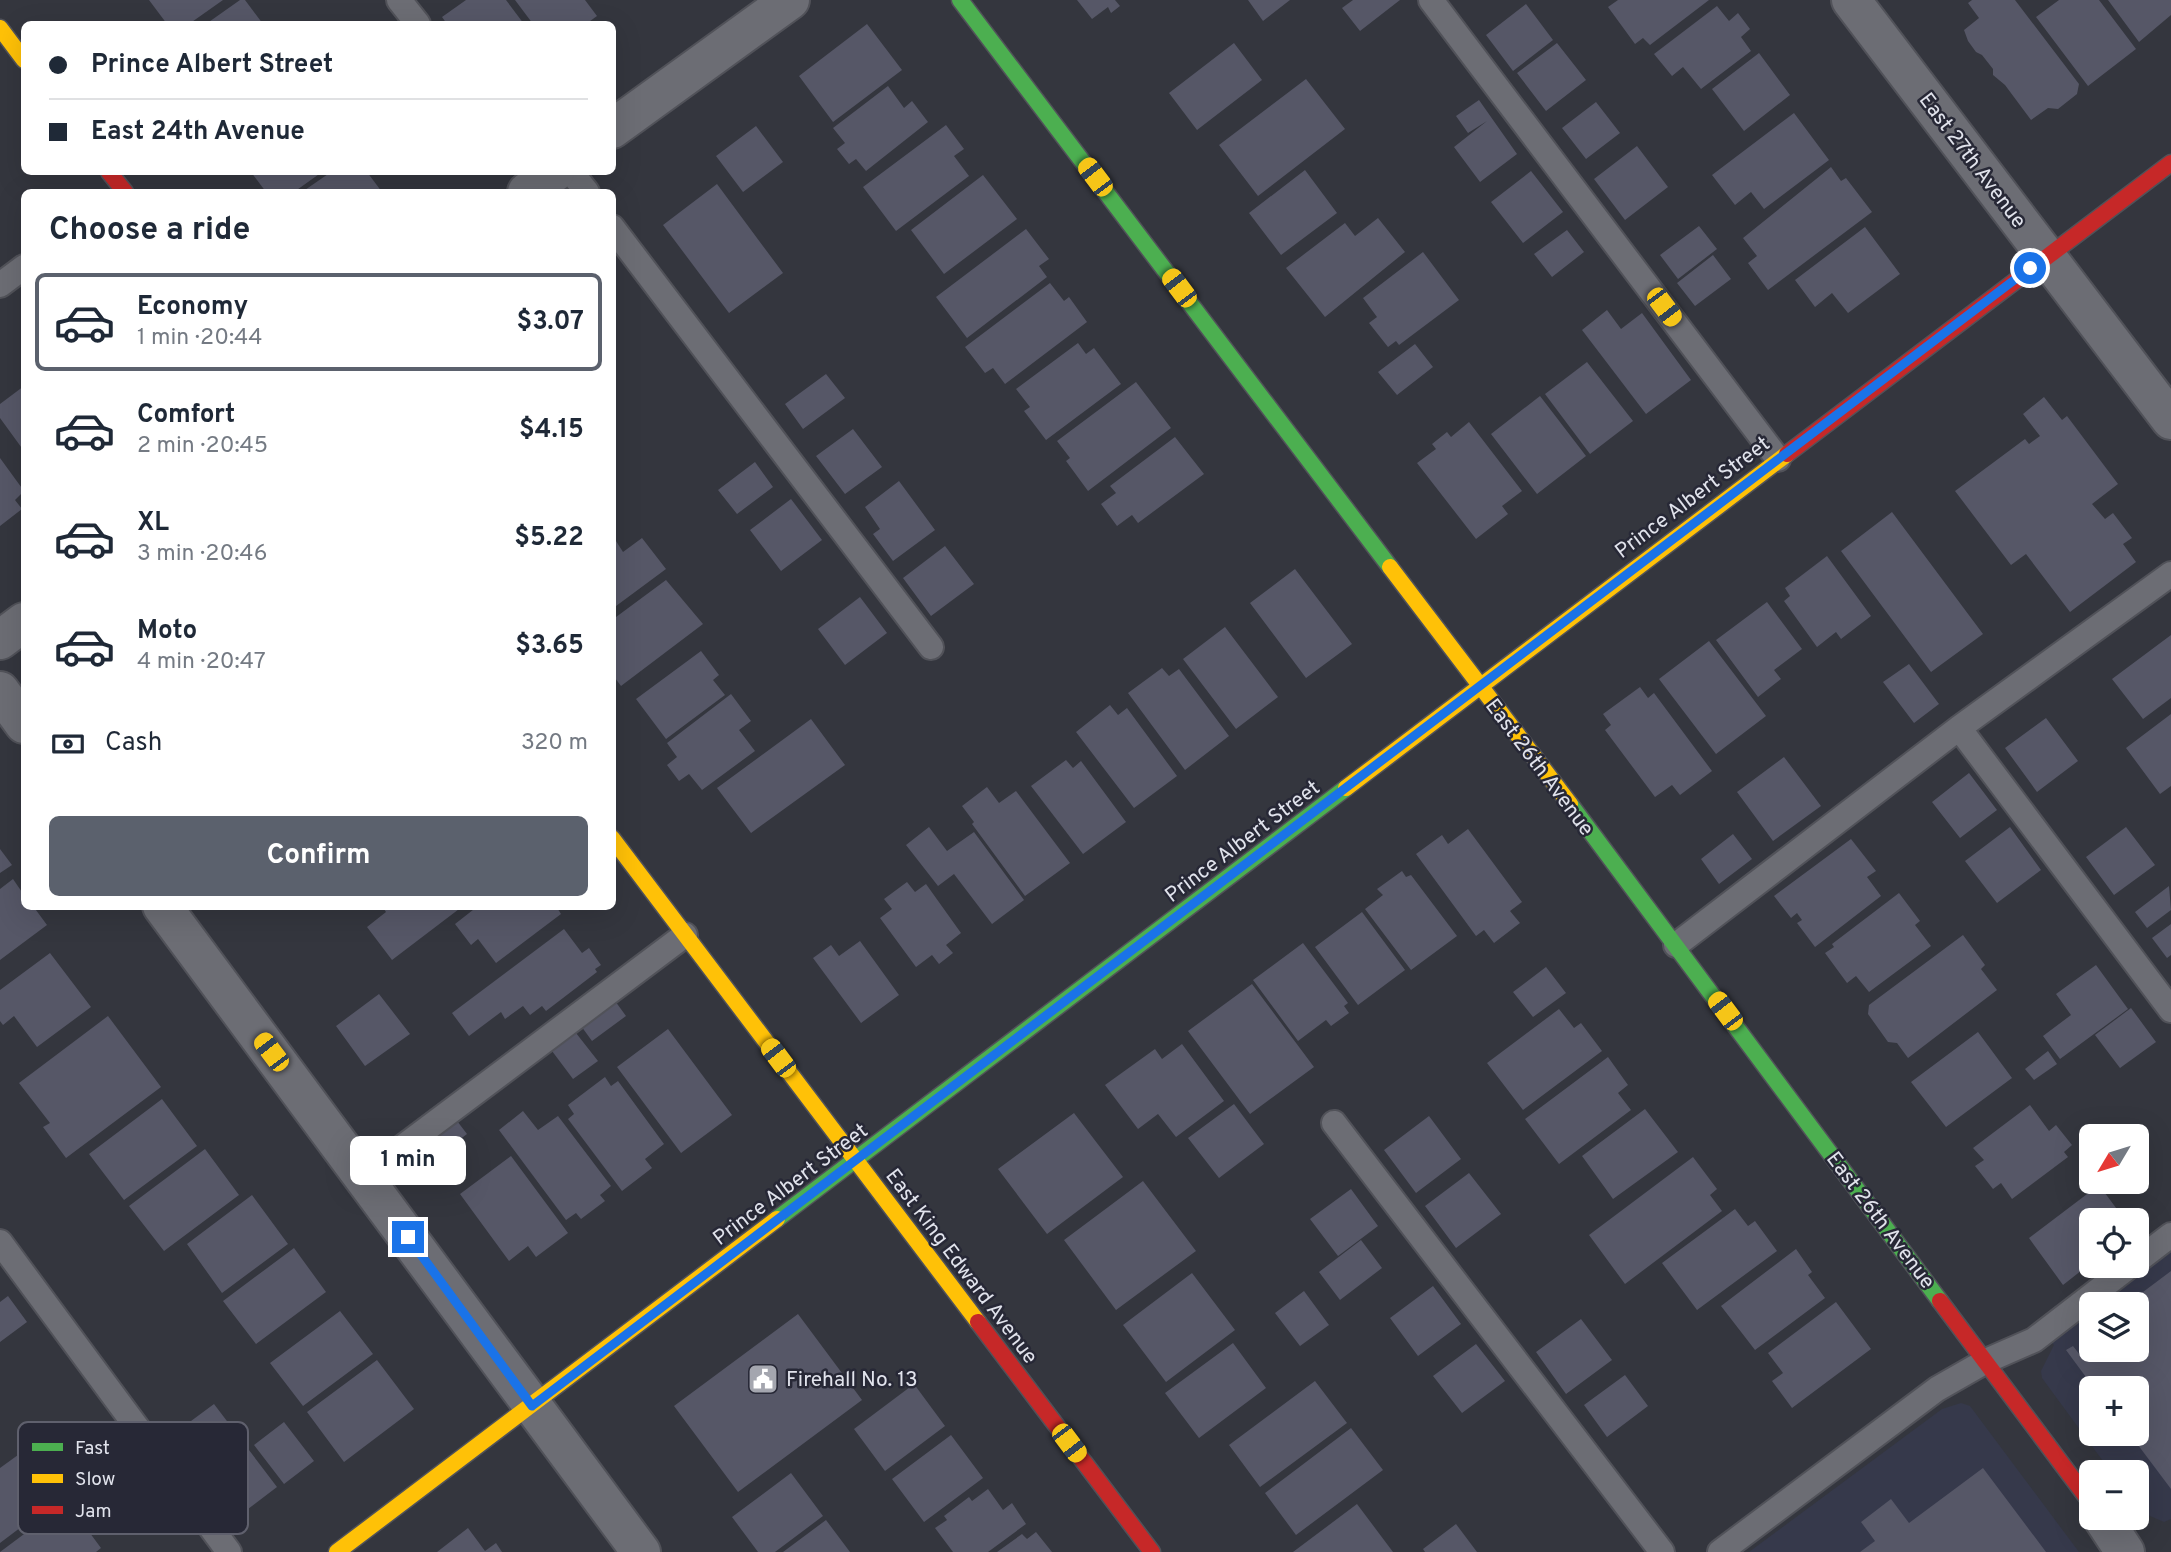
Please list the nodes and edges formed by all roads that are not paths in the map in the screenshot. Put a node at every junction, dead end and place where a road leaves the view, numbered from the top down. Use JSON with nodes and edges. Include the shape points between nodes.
{"nodes":[{"id":1,"x":399,"y":0,"type":"edge"},
{"id":2,"x":790,"y":0,"type":"edge"},
{"id":3,"x":960,"y":0,"type":"edge"},
{"id":4,"x":1431,"y":0,"type":"edge"},
{"id":5,"x":1862,"y":4,"type":"edge"},
{"id":6,"x":416,"y":21,"type":"edge"},
{"id":7,"x":0,"y":28,"type":"edge"},
{"id":8,"x":21,"y":57,"type":"edge"},
{"id":9,"x":616,"y":126,"type":"edge"},
{"id":10,"x":2171,"y":163,"type":"edge"},
{"id":11,"x":544,"y":178,"type":"edge"},
{"id":12,"x":578,"y":189,"type":"edge"},
{"id":13,"x":616,"y":232,"type":"edge"},
{"id":14,"x":2046,"y":257,"type":"junction"},
{"id":15,"x":21,"y":269,"type":"edge"},
{"id":16,"x":0,"y":285,"type":"edge"},
{"id":17,"x":2171,"y":420,"type":"edge"},
{"id":18,"x":1778,"y":458,"type":"junction"},
{"id":19,"x":2171,"y":574,"type":"edge"},
{"id":20,"x":21,"y":624,"type":"edge"},
{"id":21,"x":0,"y":640,"type":"edge"},
{"id":22,"x":931,"y":648,"type":"dead end"},
{"id":23,"x":1479,"y":686,"type":"junction"},
{"id":24,"x":0,"y":691,"type":"edge"},
{"id":25,"x":21,"y":720,"type":"edge"},
{"id":26,"x":1959,"y":728,"type":"junction"},
{"id":27,"x":616,"y":843,"type":"edge"},
{"id":28,"x":165,"y":910,"type":"edge"},
{"id":29,"x":685,"y":934,"type":"junction"},
{"id":30,"x":1676,"y":945,"type":"junction"},
{"id":31,"x":2171,"y":1010,"type":"edge"},
{"id":32,"x":1334,"y":1123,"type":"dead end"},
{"id":33,"x":856,"y":1160,"type":"junction"},
{"id":34,"x":364,"y":1176,"type":"junction"},
{"id":35,"x":2171,"y":1234,"type":"edge"},
{"id":36,"x":0,"y":1242,"type":"edge"},
{"id":37,"x":2149,"y":1251,"type":"edge"},
{"id":38,"x":2114,"y":1278,"type":"edge"},
{"id":39,"x":1986,"y":1361,"type":"junction"},
{"id":40,"x":532,"y":1406,"type":"junction"},
{"id":41,"x":133,"y":1422,"type":"edge"},
{"id":42,"x":2079,"y":1487,"type":"edge"},
{"id":43,"x":2111,"y":1530,"type":"edge"},
{"id":44,"x":216,"y":1534,"type":"edge"},
{"id":45,"x":229,"y":1552,"type":"edge"},
{"id":46,"x":337,"y":1552,"type":"edge"},
{"id":47,"x":641,"y":1552,"type":"edge"},
{"id":48,"x":1152,"y":1552,"type":"edge"},
{"id":49,"x":1662,"y":1552,"type":"edge"},
{"id":50,"x":1720,"y":1552,"type":"edge"},
{"id":51,"x":2125,"y":1552,"type":"edge"}],
"edges":[{"from":1,"to":6,"type":"lane"},
{"from":2,"to":9,"type":"street"},
{"from":3,"to":23,"type":"street","name":"East 26th Avenue"},
{"from":4,"to":18,"type":"lane"},
{"from":5,"to":14,"type":"street","name":"East 27th Avenue"},
{"from":7,"to":8,"type":"street"},
{"from":10,"to":14,"type":"street","name":"Prince Albert Street"},
{"from":11,"to":12,"type":"lane"},
{"from":13,"to":22,"type":"lane"},
{"from":14,"to":17,"type":"street","name":"East 27th Avenue"},
{"from":14,"to":18,"type":"street","name":"Prince Albert Street"},
{"from":15,"to":16,"type":"lane"},
{"from":18,"to":23,"type":"street","name":"Prince Albert Street"},
{"from":19,"to":26,"type":"lane"},
{"from":20,"to":21,"type":"street"},
{"from":23,"to":30,"type":"street","name":"East 26th Avenue"},
{"from":23,"to":33,"type":"street","name":"Prince Albert Street"},
{"from":24,"to":25,"type":"street"},
{"from":26,"to":30,"type":"lane"},
{"from":26,"to":31,"type":"lane"},
{"from":27,"to":29,"type":"street","name":"East King Edward Avenue"},
{"from":28,"to":34,"type":"street"},
{"from":29,"to":33,"type":"street","name":"East King Edward Avenue"},
{"from":29,"to":34,"type":"lane"},
{"from":30,"to":39,"type":"street","name":"East 26th Avenue"},
{"from":32,"to":49,"type":"lane"},
{"from":33,"to":40,"type":"street","name":"Prince Albert Street"},
{"from":33,"to":48,"type":"street","name":"East King Edward Avenue"},
{"from":34,"to":40,"type":"street"},
{"from":35,"to":37,"type":"lane"},
{"from":36,"to":41,"type":"lane"},
{"from":38,"to":39,"type":"lane","via":[[2034,1340]]},
{"from":39,"to":42,"type":"street","name":"East 26th Avenue"},
{"from":39,"to":50,"type":"lane","via":[[1937,1389]]},
{"from":40,"to":46,"type":"street","name":"Prince Albert Street"},
{"from":40,"to":47,"type":"street"},
{"from":43,"to":51,"type":"street"},
{"from":44,"to":45,"type":"lane"}]}
